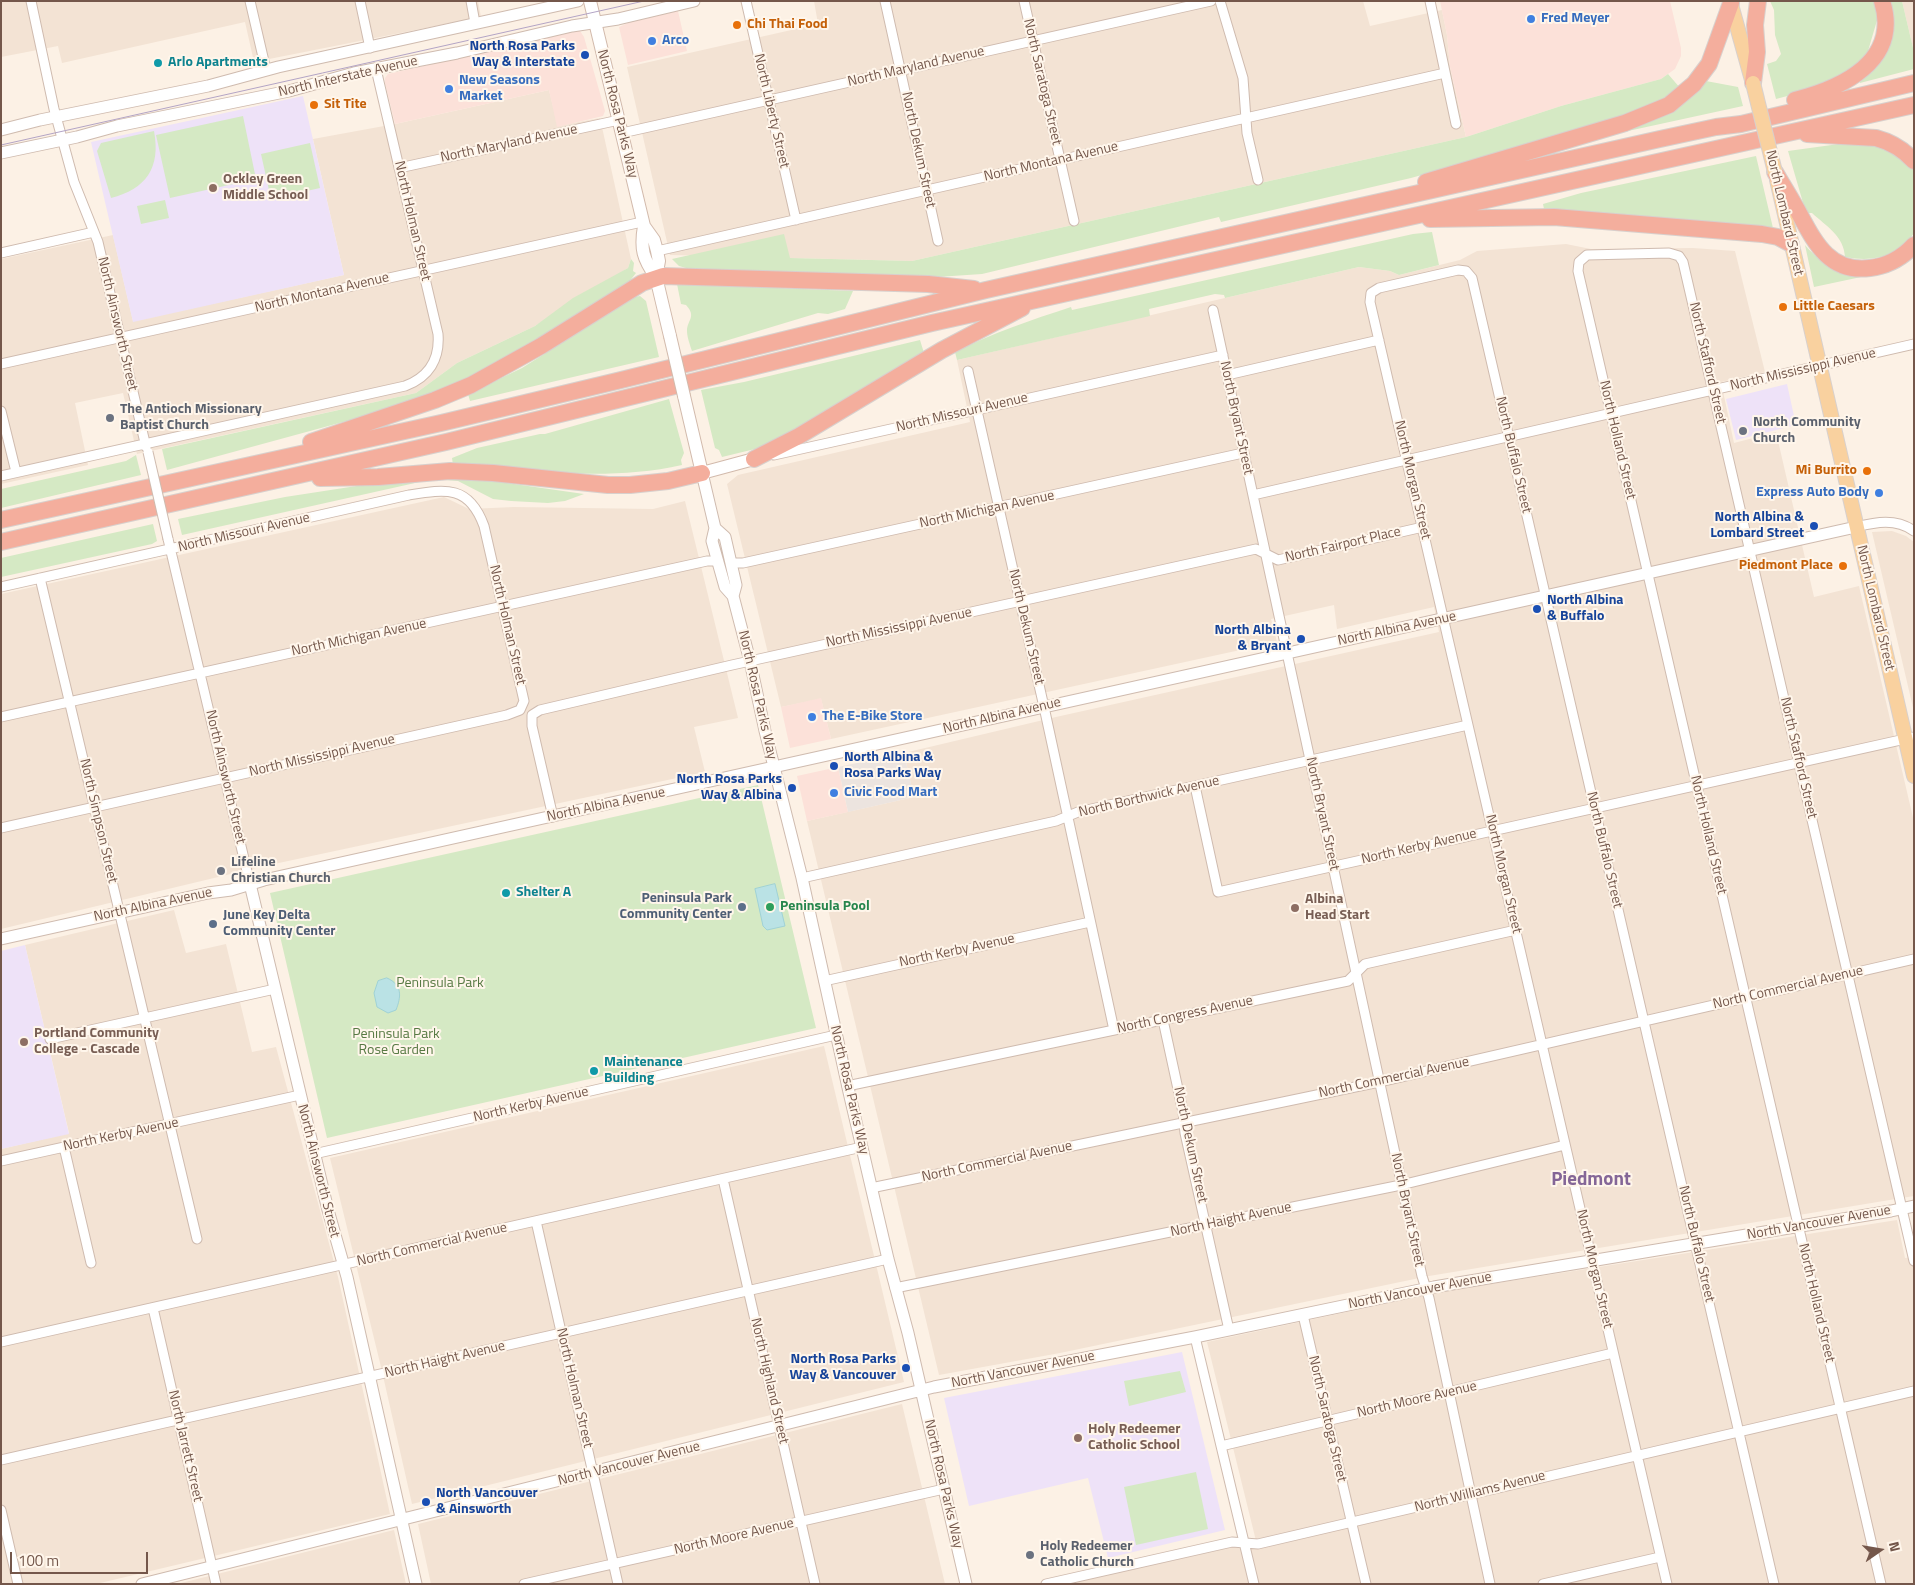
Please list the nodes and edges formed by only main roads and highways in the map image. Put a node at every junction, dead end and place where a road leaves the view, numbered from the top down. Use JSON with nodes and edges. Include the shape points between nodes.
{"nodes":[{"id":1,"x":590,"y":1,"type":"edge"},
{"id":2,"x":1758,"y":1,"type":"edge"},
{"id":3,"x":1882,"y":1,"type":"edge"},
{"id":4,"x":1731,"y":2,"type":"edge"},
{"id":5,"x":1753,"y":83,"type":"junction"},
{"id":6,"x":1914,"y":83,"type":"edge"},
{"id":7,"x":1914,"y":104,"type":"edge"},
{"id":8,"x":1716,"y":127,"type":"junction"},
{"id":9,"x":1782,"y":133,"type":"junction"},
{"id":10,"x":1914,"y":161,"type":"edge"},
{"id":11,"x":1775,"y":172,"type":"junction"},
{"id":12,"x":1406,"y":196,"type":"junction"},
{"id":13,"x":1393,"y":220,"type":"junction"},
{"id":14,"x":643,"y":224,"type":"junction"},
{"id":15,"x":1791,"y":244,"type":"junction"},
{"id":16,"x":1914,"y":246,"type":"edge"},
{"id":17,"x":656,"y":278,"type":"junction"},
{"id":18,"x":986,"y":290,"type":"junction"},
{"id":19,"x":1039,"y":299,"type":"junction"},
{"id":20,"x":754,"y":459,"type":"joint"},
{"id":21,"x":238,"y":467,"type":"junction"},
{"id":22,"x":702,"y":473,"type":"junction"},
{"id":23,"x":285,"y":479,"type":"junction"},
{"id":24,"x":1,"y":520,"type":"edge"},
{"id":25,"x":1,"y":542,"type":"edge"},
{"id":26,"x":1909,"y":738,"type":"edge"},
{"id":27,"x":1914,"y":776,"type":"edge"}],
"edges":[{"from":1,"to":14,"type":"main road","name":"North Rosa Parks Way"},
{"from":2,"to":5,"type":"highway","via":[[1754,25],[1757,52]]},
{"from":3,"to":8,"type":"highway","via":[[1885,25],[1880,46],[1870,63],[1854,77],[1806,98],[1738,114]]},
{"from":4,"to":5,"type":"main road","name":"North Lombard Street"},
{"from":4,"to":12,"type":"highway","via":[[1709,64],[1694,84],[1669,105],[1625,123],[1416,185]]},
{"from":5,"to":11,"type":"main road","name":"North Lombard Street","bridge":true},
{"from":6,"to":8,"type":"highway"},
{"from":7,"to":9,"type":"highway"},
{"from":8,"to":12,"type":"highway"},
{"from":9,"to":10,"type":"highway","via":[[1876,138],[1902,150]]},
{"from":9,"to":13,"type":"highway"},
{"from":11,"to":15,"type":"main road","name":"North Lombard Street"},
{"from":11,"to":16,"type":"highway","via":[[1816,245],[1833,261],[1857,268],[1877,267],[1897,259]]},
{"from":12,"to":18,"type":"highway"},
{"from":13,"to":15,"type":"highway","via":[[1554,217],[1762,234]]},
{"from":13,"to":19,"type":"highway"},
{"from":14,"to":17,"type":"main road","name":"North Rosa Parks Way","via":[[641,242],[646,264]]},
{"from":14,"to":17,"type":"main road","name":"North Rosa Parks Way","via":[[657,251]]},
{"from":15,"to":26,"type":"main road","name":"North Lombard Street","via":[[1856,527]]},
{"from":17,"to":18,"type":"highway","via":[[668,275],[928,284]]},
{"from":17,"to":21,"type":"highway","via":[[642,283],[471,385]]},
{"from":17,"to":22,"type":"main road","name":"North Rosa Parks Way","bridge":true},
{"from":18,"to":21,"type":"highway","via":[[570,392]]},
{"from":19,"to":20,"type":"highway","via":[[942,350]]},
{"from":19,"to":23,"type":"highway"},
{"from":20,"to":22,"type":"main road","name":"North Missouri Avenue"},
{"from":21,"to":24,"type":"highway"},
{"from":22,"to":23,"type":"highway","via":[[630,485],[450,471],[378,477]]},
{"from":23,"to":25,"type":"highway"},
{"from":26,"to":27,"type":"main road","name":"North Lombard Street"}]}
